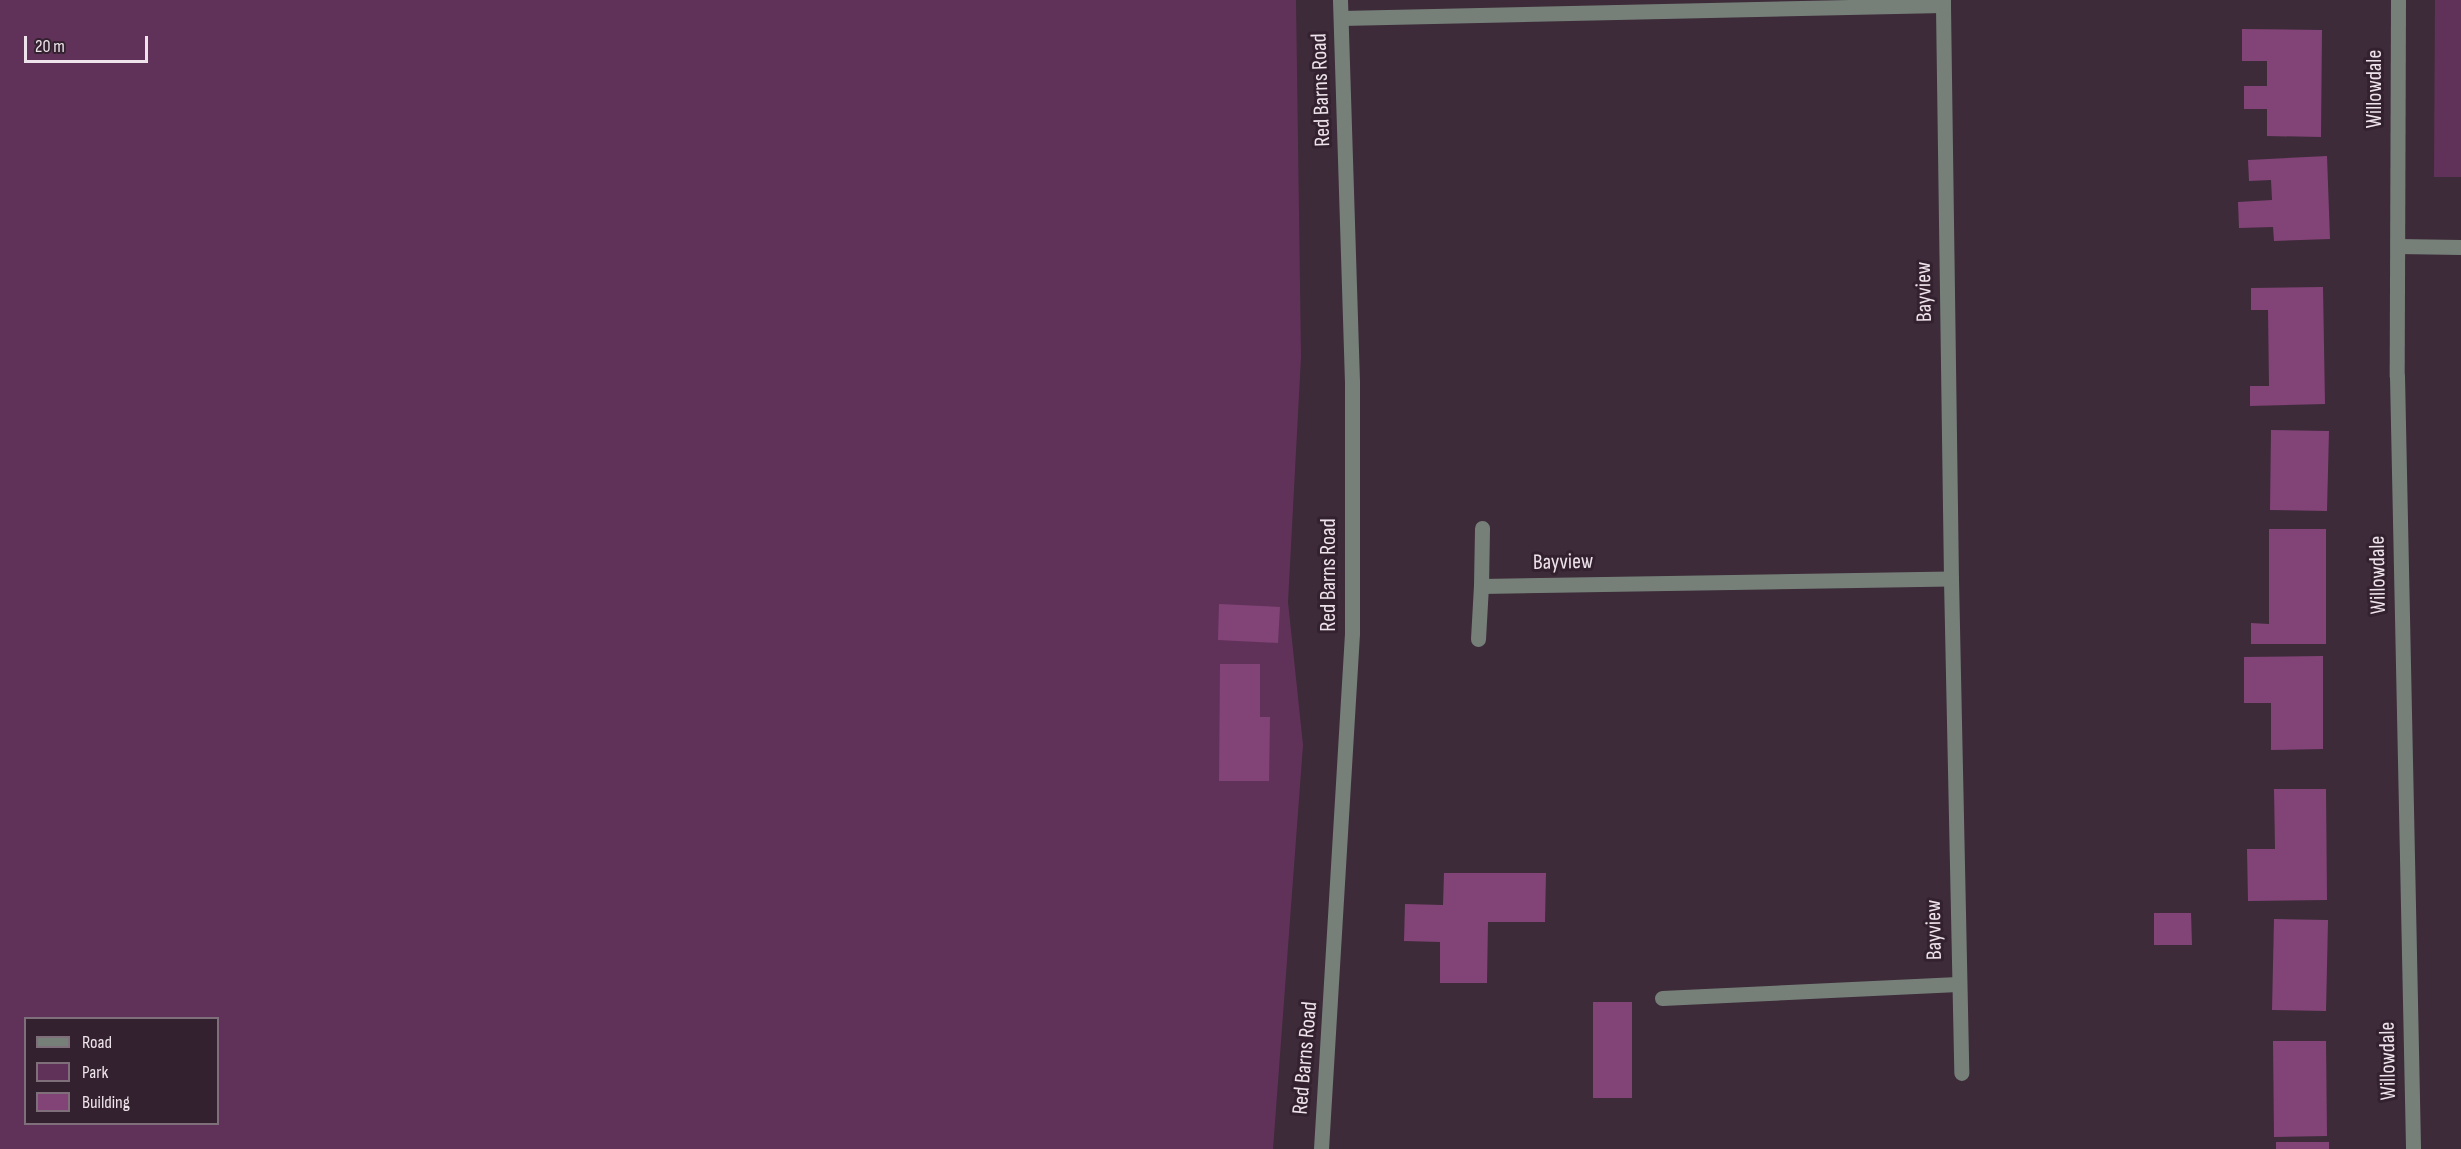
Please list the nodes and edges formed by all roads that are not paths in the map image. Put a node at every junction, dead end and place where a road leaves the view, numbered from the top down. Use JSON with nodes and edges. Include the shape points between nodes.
{"nodes":[{"id":1,"x":1340,"y":0,"type":"edge"},
{"id":2,"x":2398,"y":0,"type":"edge"},
{"id":3,"x":1943,"y":3,"type":"edge"},
{"id":4,"x":1341,"y":18,"type":"junction"},
{"id":5,"x":2398,"y":246,"type":"junction"},
{"id":6,"x":2461,"y":247,"type":"edge"},
{"id":7,"x":1482,"y":528,"type":"dead end"},
{"id":8,"x":1951,"y":579,"type":"junction"},
{"id":9,"x":1481,"y":586,"type":"junction"},
{"id":10,"x":1478,"y":639,"type":"dead end"},
{"id":11,"x":1958,"y":984,"type":"junction"},
{"id":12,"x":1662,"y":998,"type":"dead end"},
{"id":13,"x":1961,"y":1073,"type":"dead end"},
{"id":14,"x":1321,"y":1149,"type":"edge"},
{"id":15,"x":2413,"y":1149,"type":"edge"}],
"edges":[{"from":1,"to":4,"type":"street","name":"Red Barns Road"},
{"from":2,"to":5,"type":"street","name":"Willowdale"},
{"from":3,"to":4,"type":"street","name":"Bayview"},
{"from":3,"to":8,"type":"street","name":"Bayview"},
{"from":4,"to":14,"type":"street","name":"Red Barns Road","via":[[1353,382],[1352,633]]},
{"from":5,"to":6,"type":"street"},
{"from":5,"to":15,"type":"street","name":"Willowdale"},
{"from":7,"to":9,"type":"street"},
{"from":8,"to":9,"type":"street","name":"Bayview"},
{"from":8,"to":11,"type":"street","name":"Bayview"},
{"from":9,"to":10,"type":"street"},
{"from":11,"to":12,"type":"street","name":"Bayview"},
{"from":11,"to":13,"type":"street"}]}
